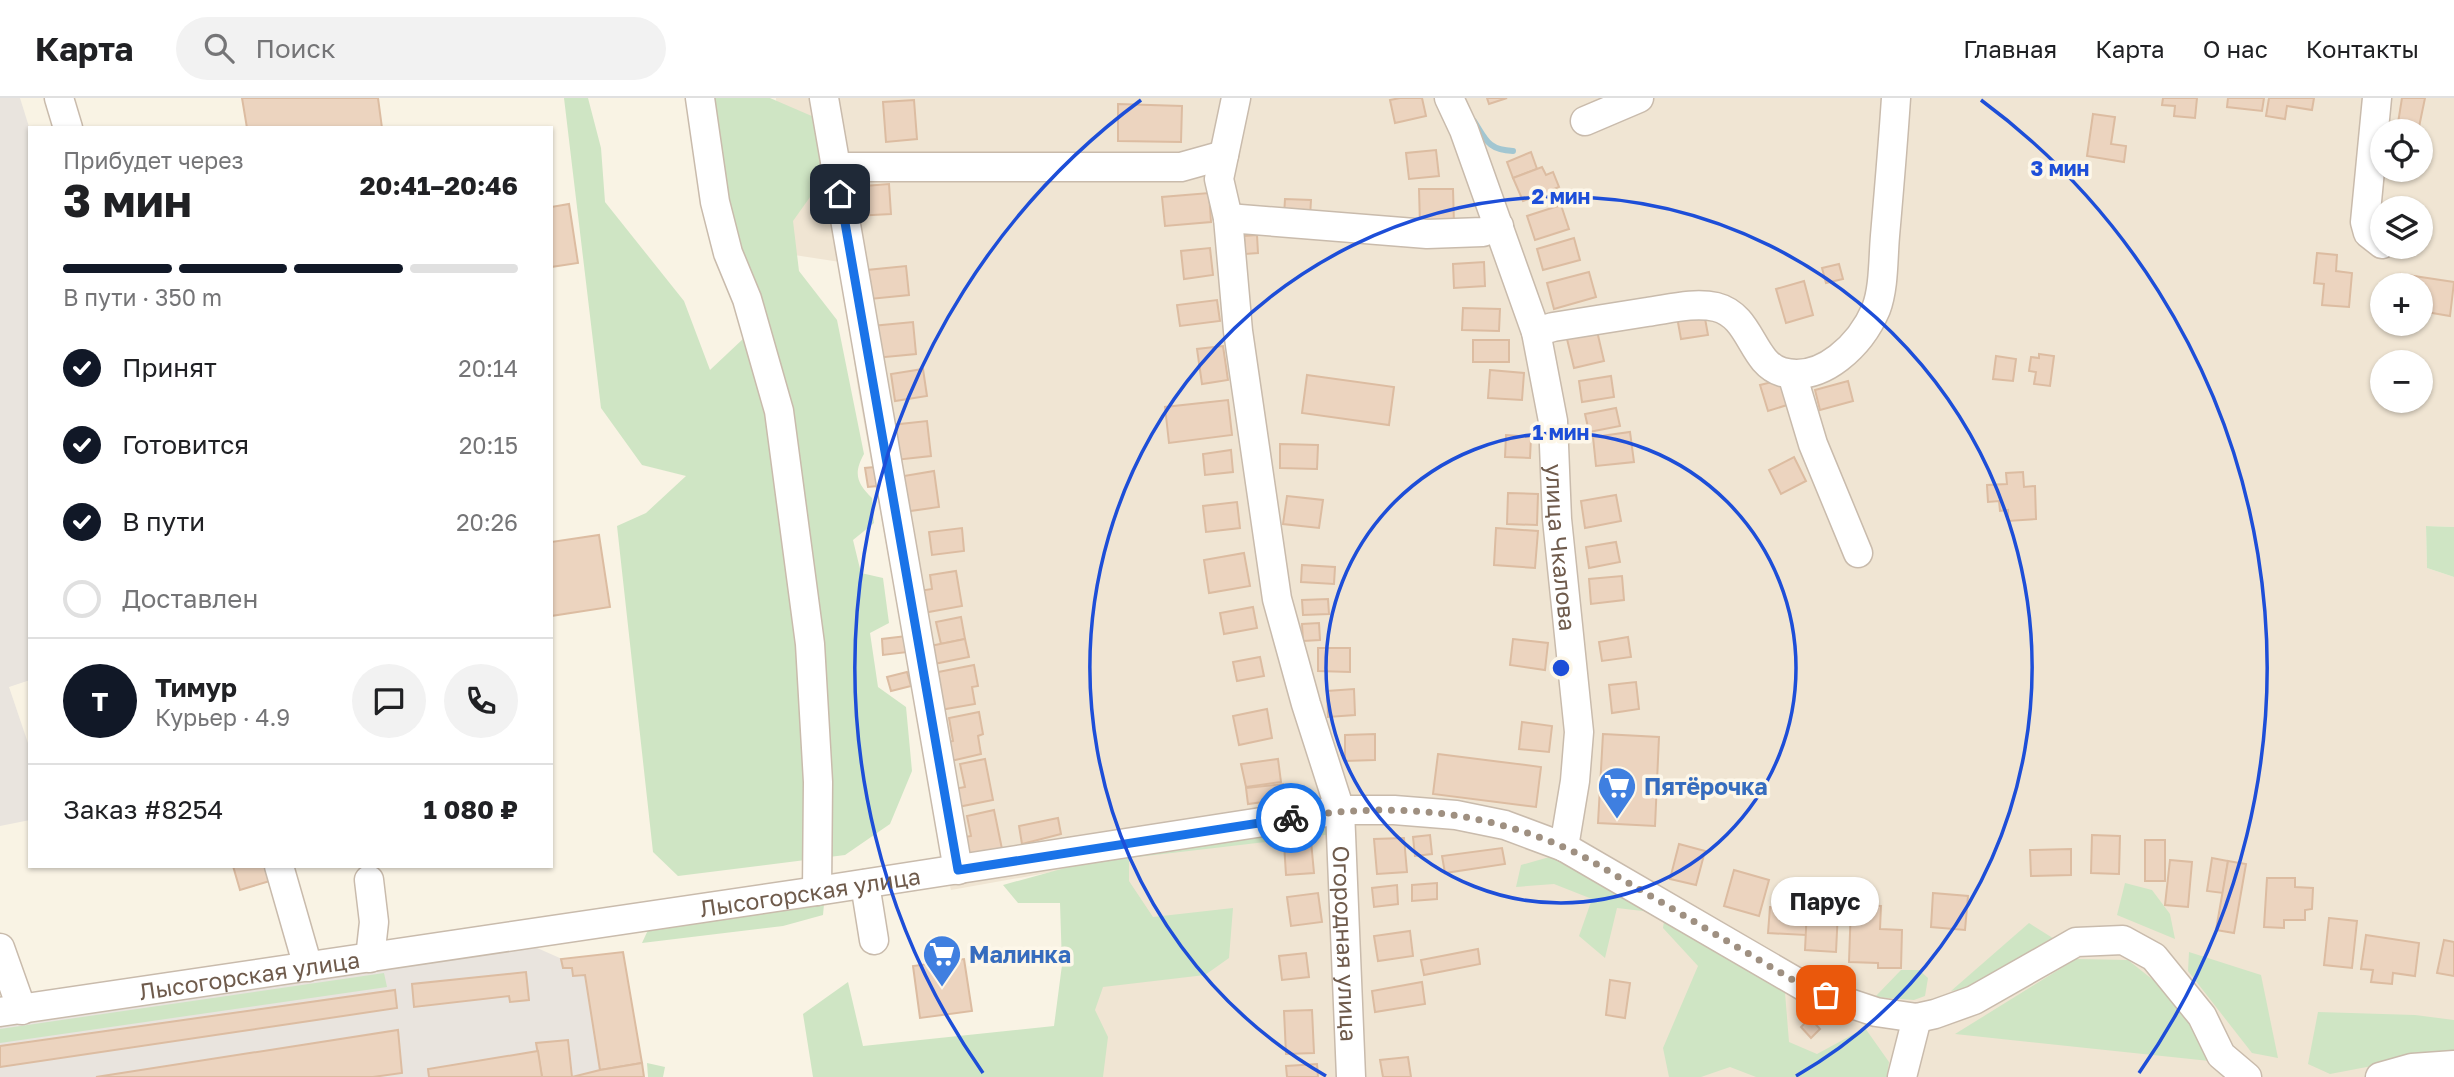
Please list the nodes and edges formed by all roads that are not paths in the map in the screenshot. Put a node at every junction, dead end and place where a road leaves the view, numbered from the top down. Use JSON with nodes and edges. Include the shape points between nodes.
{"nodes":[{"id":1,"x":59,"y":98,"type":"edge"},
{"id":2,"x":700,"y":98,"type":"edge"},
{"id":3,"x":824,"y":98,"type":"edge"},
{"id":4,"x":1236,"y":98,"type":"edge"},
{"id":5,"x":1449,"y":98,"type":"edge"},
{"id":6,"x":1639,"y":98,"type":"edge"},
{"id":7,"x":1896,"y":98,"type":"edge"},
{"id":8,"x":2377,"y":98,"type":"edge"},
{"id":9,"x":1585,"y":121,"type":"dead end"},
{"id":10,"x":67,"y":126,"type":"edge"},
{"id":11,"x":835,"y":167,"type":"junction"},
{"id":12,"x":1222,"y":167,"type":"junction"},
{"id":13,"x":1228,"y":218,"type":"junction"},
{"id":14,"x":1499,"y":226,"type":"junction"},
{"id":15,"x":2370,"y":234,"type":"edge"},
{"id":16,"x":1536,"y":332,"type":"junction"},
{"id":17,"x":1792,"y":374,"type":"junction"},
{"id":18,"x":1858,"y":553,"type":"dead end"},
{"id":19,"x":1340,"y":810,"type":"junction"},
{"id":20,"x":1564,"y":846,"type":"junction"},
{"id":21,"x":280,"y":868,"type":"edge"},
{"id":22,"x":958,"y":870,"type":"junction"},
{"id":23,"x":369,"y":880,"type":"dead end"},
{"id":24,"x":865,"y":884,"type":"junction"},
{"id":25,"x":817,"y":891,"type":"junction"},
{"id":26,"x":874,"y":940,"type":"dead end"},
{"id":27,"x":0,"y":948,"type":"edge"},
{"id":28,"x":370,"y":958,"type":"junction"},
{"id":29,"x":308,"y":967,"type":"junction"},
{"id":30,"x":11,"y":1011,"type":"edge"},
{"id":31,"x":1917,"y":1018,"type":"junction"},
{"id":32,"x":2454,"y":1065,"type":"edge"},
{"id":33,"x":1351,"y":1077,"type":"edge"},
{"id":34,"x":1902,"y":1077,"type":"edge"},
{"id":35,"x":2247,"y":1077,"type":"edge"},
{"id":36,"x":2380,"y":1077,"type":"edge"}],
"edges":[{"from":1,"to":10,"type":"street"},
{"from":2,"to":25,"type":"street","via":[[715,202],[779,411],[810,644],[818,782]]},
{"from":3,"to":11,"type":"street"},
{"from":4,"to":12,"type":"street"},
{"from":5,"to":14,"type":"street","name":"улица Чкалова"},
{"from":6,"to":9,"type":"street"},
{"from":7,"to":17,"type":"street","via":[[1877,307],[1862,336],[1839,357],[1819,370]]},
{"from":8,"to":15,"type":"street","via":[[2365,222]]},
{"from":11,"to":12,"type":"street"},
{"from":11,"to":22,"type":"street"},
{"from":12,"to":13,"type":"street","name":"Огородная улица"},
{"from":13,"to":14,"type":"street","via":[[1427,234],[1483,232]]},
{"from":13,"to":19,"type":"street","name":"Огородная улица","via":[[1238,331],[1277,599]]},
{"from":14,"to":16,"type":"street","name":"улица Чкалова"},
{"from":16,"to":17,"type":"street","via":[[1689,306],[1716,307],[1737,317],[1767,363]]},
{"from":16,"to":20,"type":"street","name":"улица Чкалова","via":[[1553,421],[1557,519],[1579,732]]},
{"from":17,"to":18,"type":"street","via":[[1813,444]]},
{"from":19,"to":20,"type":"street","name":"Лысогорская улица","via":[[1457,815],[1505,825]]},
{"from":19,"to":22,"type":"street","name":"Лысогорская улица"},
{"from":19,"to":33,"type":"street","name":"Огородная улица"},
{"from":20,"to":31,"type":"street","name":"Лысогорская улица","via":[[1810,990],[1876,1012]]},
{"from":21,"to":29,"type":"street"},
{"from":22,"to":24,"type":"street","name":"Лысогорская улица"},
{"from":23,"to":28,"type":"street"},
{"from":24,"to":25,"type":"street","name":"Лысогорская улица"},
{"from":24,"to":26,"type":"street"},
{"from":25,"to":28,"type":"street","name":"Лысогорская улица"},
{"from":27,"to":30,"type":"street"},
{"from":28,"to":29,"type":"street","name":"Лысогорская улица"},
{"from":29,"to":30,"type":"street","name":"Лысогорская улица"},
{"from":31,"to":34,"type":"street"},
{"from":31,"to":35,"type":"street","name":"Лысогорская улица","via":[[1974,1000],[2077,942],[2123,940],[2154,957],[2202,1016],[2221,1055]]},
{"from":32,"to":36,"type":"street","via":[[2412,1068]]}]}
